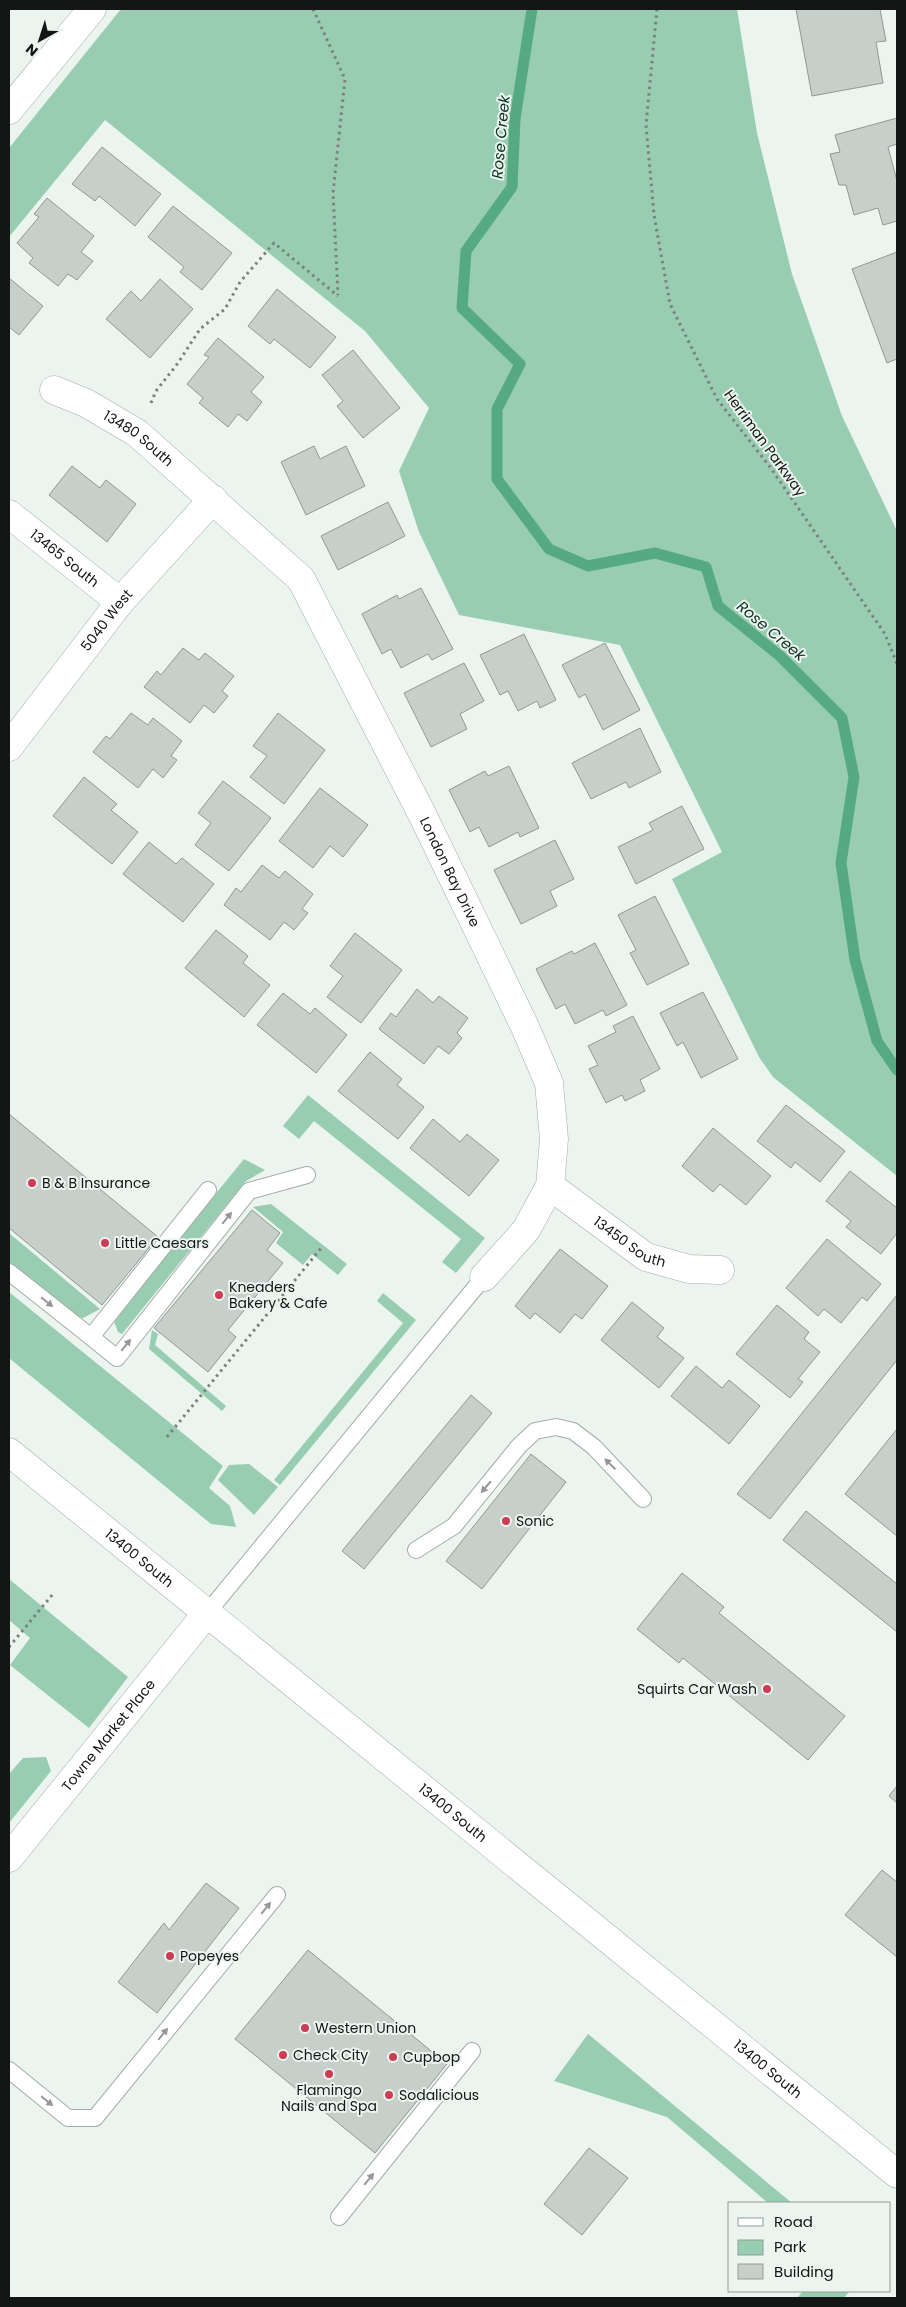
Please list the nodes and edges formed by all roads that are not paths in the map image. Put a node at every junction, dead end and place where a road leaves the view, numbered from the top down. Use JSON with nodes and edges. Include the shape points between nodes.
{"nodes":[{"id":1,"x":92,"y":9,"type":"edge"},
{"id":2,"x":9,"y":110,"type":"edge"},
{"id":3,"x":54,"y":390,"type":"dead end"},
{"id":4,"x":212,"y":499,"type":"junction"},
{"id":5,"x":9,"y":514,"type":"edge"},
{"id":6,"x":120,"y":602,"type":"junction"},
{"id":7,"x":9,"y":747,"type":"edge"},
{"id":8,"x":308,"y":1175,"type":"dead end"},
{"id":9,"x":550,"y":1186,"type":"junction"},
{"id":10,"x":208,"y":1190,"type":"dead end"},
{"id":11,"x":720,"y":1270,"type":"dead end"},
{"id":12,"x":9,"y":1272,"type":"edge"},
{"id":13,"x":484,"y":1277,"type":"joint"},
{"id":14,"x":91,"y":1337,"type":"junction"},
{"id":15,"x":9,"y":1452,"type":"edge"},
{"id":16,"x":643,"y":1499,"type":"dead end"},
{"id":17,"x":416,"y":1550,"type":"dead end"},
{"id":18,"x":207,"y":1613,"type":"junction"},
{"id":19,"x":9,"y":1858,"type":"edge"},
{"id":20,"x":277,"y":1895,"type":"dead end"},
{"id":21,"x":472,"y":2051,"type":"dead end"},
{"id":22,"x":9,"y":2070,"type":"edge"},
{"id":23,"x":897,"y":2174,"type":"edge"},
{"id":24,"x":339,"y":2217,"type":"dead end"}],
"edges":[{"from":1,"to":2,"type":"street"},
{"from":3,"to":4,"type":"street","name":"13480 South","via":[[86,403],[137,433]]},
{"from":4,"to":6,"type":"street","name":"5040 West"},
{"from":4,"to":9,"type":"street","name":"London Bay Drive","via":[[301,579],[422,814],[549,1083],[554,1139]]},
{"from":5,"to":6,"type":"street","name":"13465 South"},
{"from":6,"to":7,"type":"street","name":"5040 West"},
{"from":14,"to":8,"type":"lane","one_way":true,"via":[[116,1358],[250,1191]]},
{"from":9,"to":11,"type":"street","name":"13450 South","via":[[646,1257],[689,1269]]},
{"from":9,"to":13,"type":"street","name":"London Bay Drive","via":[[526,1230]]},
{"from":10,"to":14,"type":"lane"},
{"from":12,"to":14,"type":"lane","one_way":true},
{"from":13,"to":18,"type":"lane"},
{"from":15,"to":18,"type":"street","name":"13400 South"},
{"from":16,"to":17,"type":"lane","one_way":true,"via":[[594,1447],[573,1431],[556,1427],[535,1430],[454,1526]]},
{"from":18,"to":19,"type":"street","name":"Towne Market Place"},
{"from":18,"to":23,"type":"street","name":"13400 South"},
{"from":22,"to":20,"type":"lane","one_way":true,"via":[[68,2118],[95,2118]]},
{"from":24,"to":21,"type":"lane","one_way":true}]}
